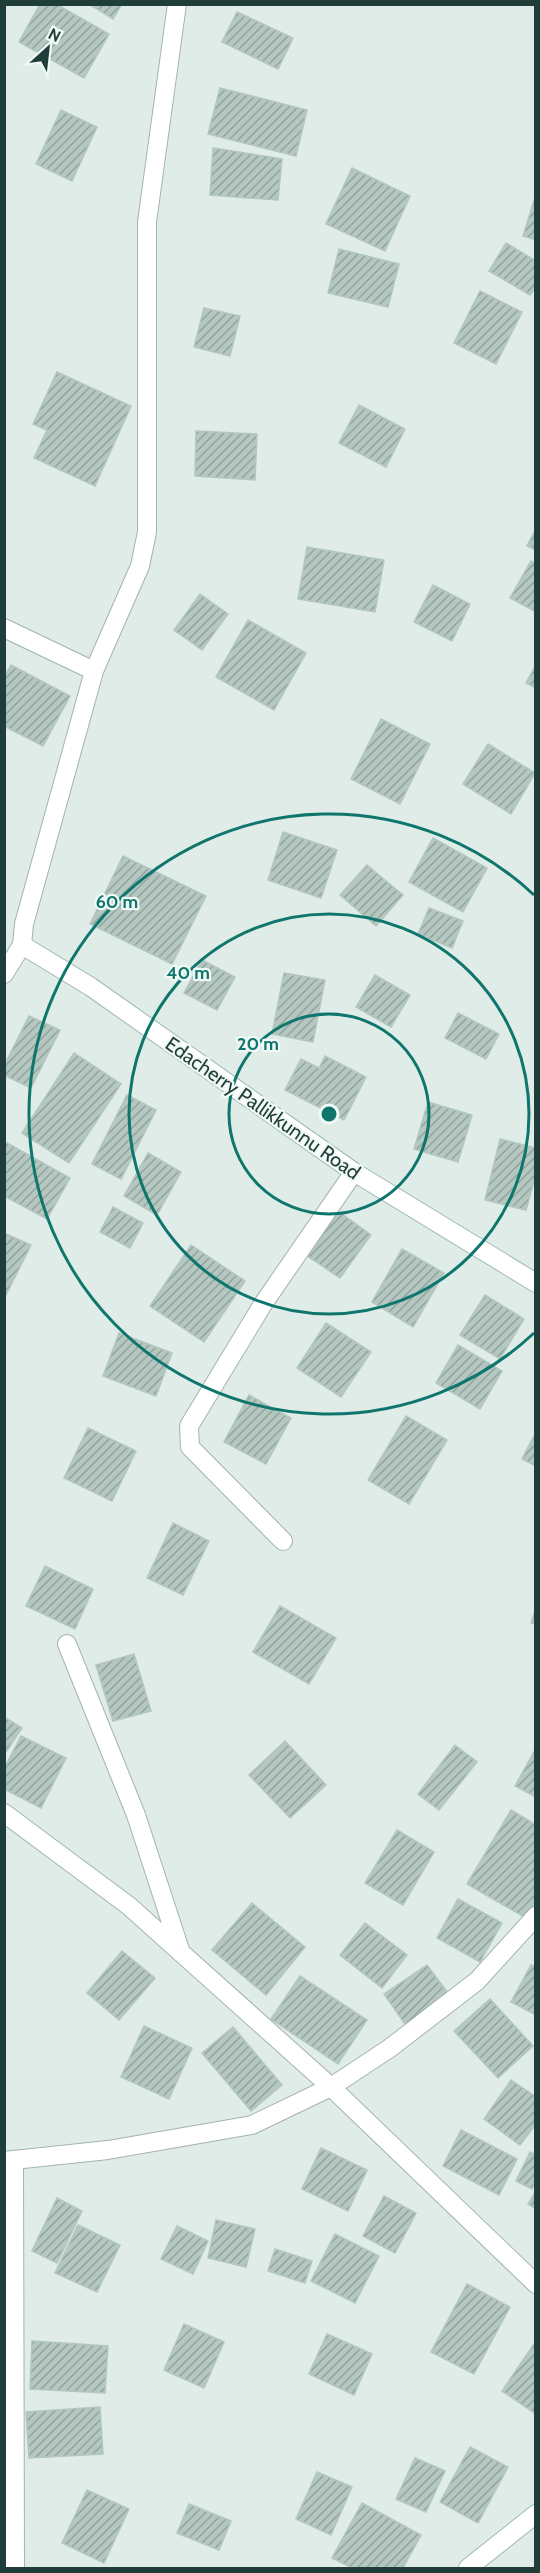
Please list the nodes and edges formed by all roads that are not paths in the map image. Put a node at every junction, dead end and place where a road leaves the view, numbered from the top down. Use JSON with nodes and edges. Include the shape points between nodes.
{"nodes":[{"id":1,"x":177,"y":4,"type":"edge"},
{"id":2,"x":4,"y":628,"type":"edge"},
{"id":3,"x":94,"y":671,"type":"junction"},
{"id":4,"x":22,"y":945,"type":"junction"},
{"id":5,"x":4,"y":974,"type":"edge"},
{"id":6,"x":354,"y":1172,"type":"junction"},
{"id":7,"x":536,"y":1283,"type":"edge"},
{"id":8,"x":283,"y":1541,"type":"dead end"},
{"id":9,"x":67,"y":1644,"type":"dead end"},
{"id":10,"x":4,"y":1813,"type":"edge"},
{"id":11,"x":536,"y":1916,"type":"edge"},
{"id":12,"x":182,"y":1954,"type":"junction"},
{"id":13,"x":331,"y":2087,"type":"junction"},
{"id":14,"x":9,"y":2162,"type":"edge"},
{"id":15,"x":536,"y":2284,"type":"edge"},
{"id":16,"x":536,"y":2514,"type":"edge"},
{"id":17,"x":15,"y":2568,"type":"edge"},
{"id":18,"x":468,"y":2568,"type":"edge"}],
"edges":[{"from":1,"to":3,"type":"street","via":[[147,222],[147,532],[140,566]]},
{"from":2,"to":3,"type":"street"},
{"from":3,"to":4,"type":"street","via":[[24,924]]},
{"from":4,"to":5,"type":"street"},
{"from":4,"to":6,"type":"street","name":"Edacherry Pallikkunnu Road","via":[[91,987]]},
{"from":6,"to":7,"type":"street","name":"Edacherry Pallikkunnu Road"},
{"from":6,"to":8,"type":"street","via":[[263,1304],[189,1426],[190,1447]]},
{"from":9,"to":12,"type":"street","via":[[136,1815]]},
{"from":10,"to":12,"type":"street","via":[[129,1906]]},
{"from":11,"to":13,"type":"street","via":[[477,1981],[390,2048]]},
{"from":12,"to":13,"type":"street"},
{"from":13,"to":14,"type":"street","via":[[252,2125],[108,2150]]},
{"from":13,"to":15,"type":"street"},
{"from":14,"to":17,"type":"street"},
{"from":16,"to":18,"type":"street"}]}
